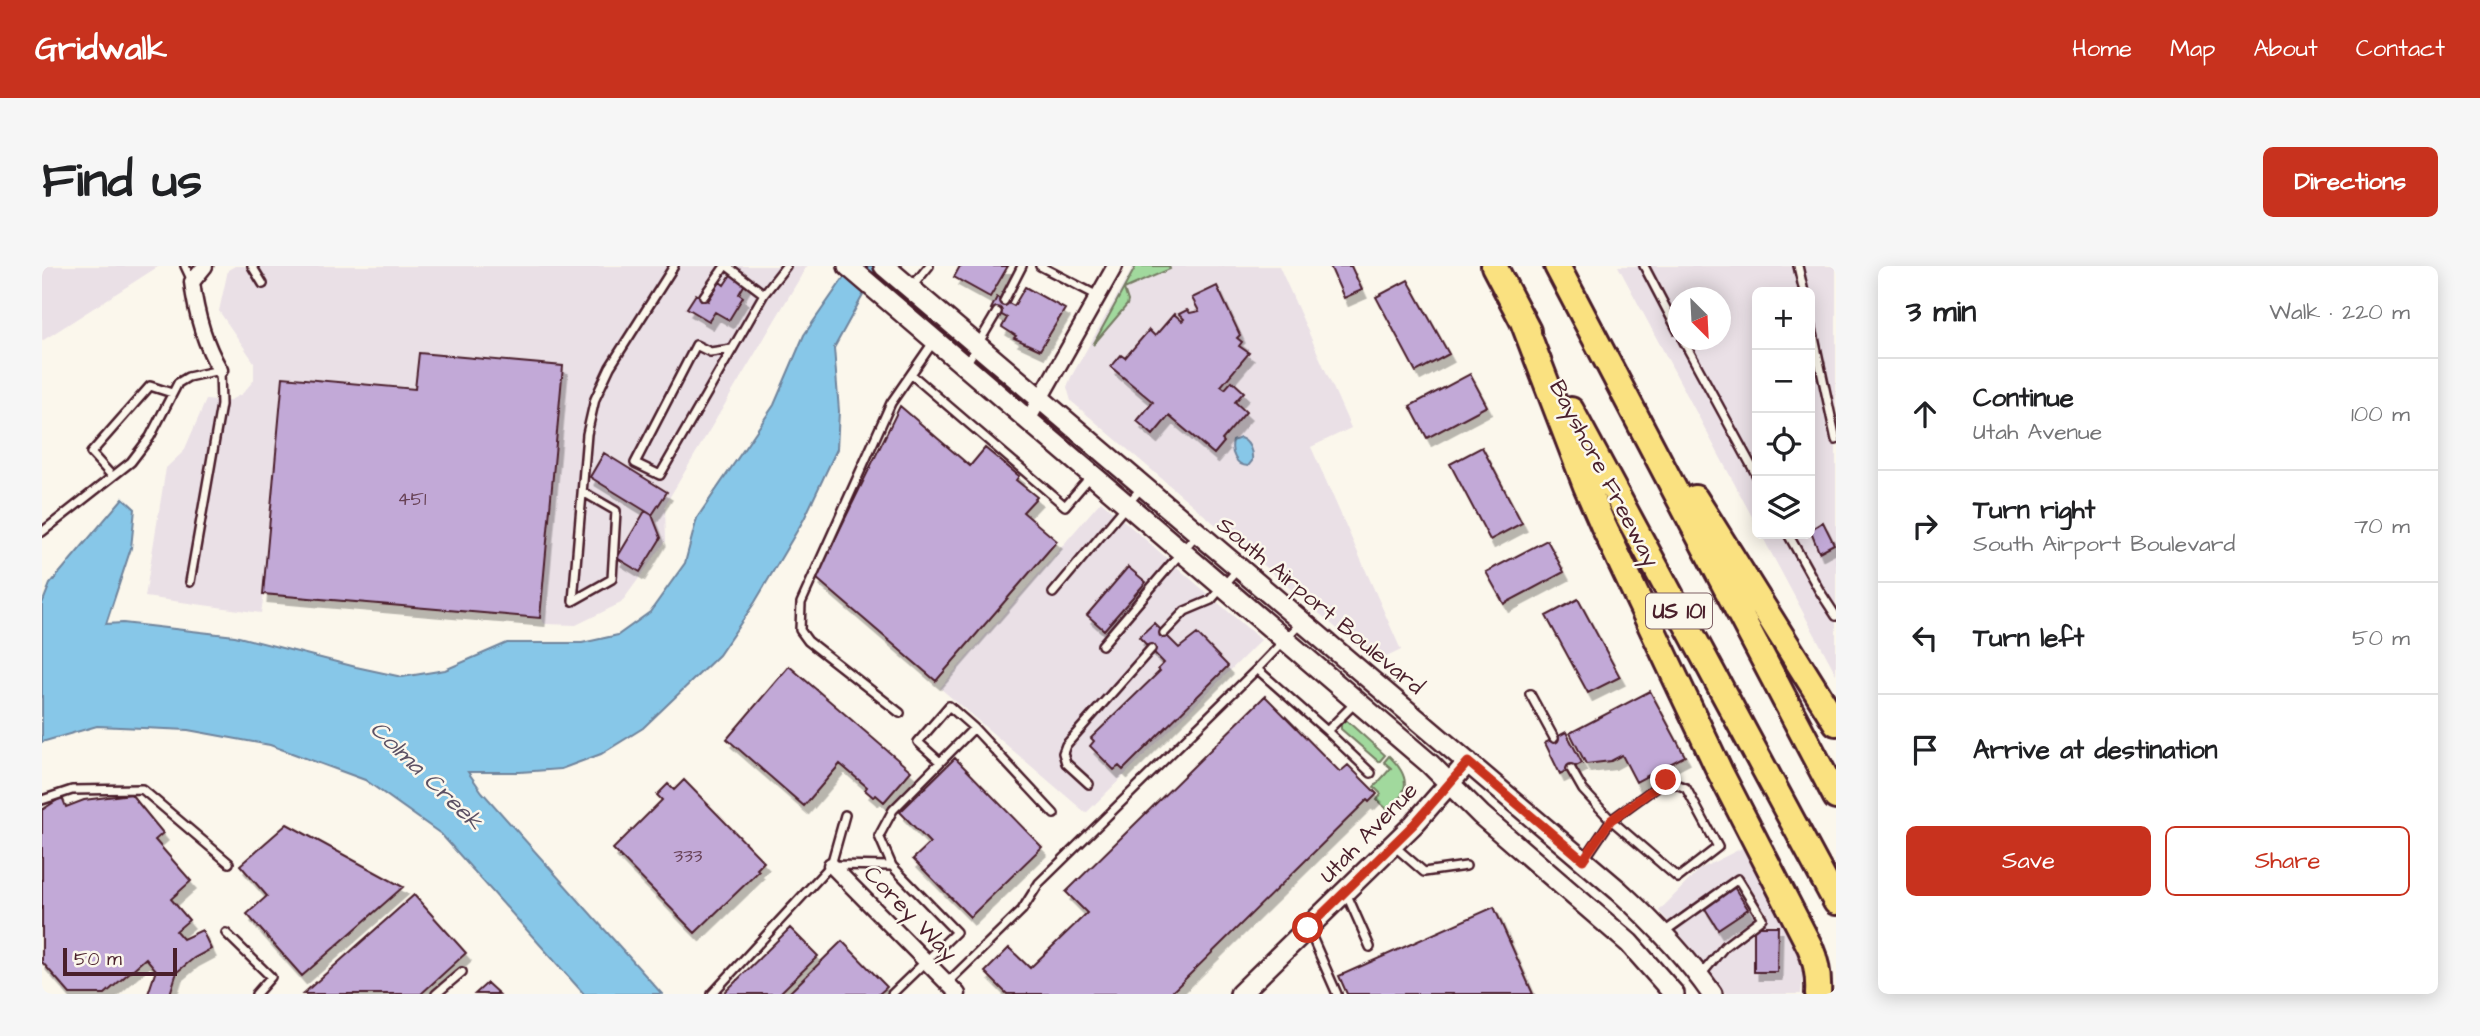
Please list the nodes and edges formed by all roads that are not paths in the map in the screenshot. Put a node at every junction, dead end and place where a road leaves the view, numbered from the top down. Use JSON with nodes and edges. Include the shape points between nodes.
{"nodes":[{"id":1,"x":185,"y":266,"type":"edge"},
{"id":2,"x":205,"y":266,"type":"edge"},
{"id":3,"x":252,"y":266,"type":"edge"},
{"id":4,"x":674,"y":266,"type":"edge"},
{"id":5,"x":726,"y":266,"type":"edge"},
{"id":6,"x":786,"y":266,"type":"edge"},
{"id":7,"x":849,"y":266,"type":"edge"},
{"id":8,"x":929,"y":266,"type":"edge"},
{"id":9,"x":1022,"y":266,"type":"edge"},
{"id":10,"x":1040,"y":266,"type":"edge"},
{"id":11,"x":1115,"y":266,"type":"edge"},
{"id":12,"x":1494,"y":266,"type":"edge"},
{"id":13,"x":1557,"y":266,"type":"edge"},
{"id":14,"x":1644,"y":266,"type":"edge"},
{"id":15,"x":1798,"y":266,"type":"edge"},
{"id":16,"x":887,"y":268,"type":"edge"},
{"id":17,"x":192,"y":282,"type":"junction"},
{"id":18,"x":263,"y":284,"type":"dead end"},
{"id":19,"x":1803,"y":287,"type":"edge"},
{"id":20,"x":911,"y":289,"type":"junction"},
{"id":21,"x":764,"y":294,"type":"junction"},
{"id":22,"x":704,"y":296,"type":"dead end"},
{"id":23,"x":1098,"y":296,"type":"junction"},
{"id":24,"x":1004,"y":301,"type":"dead end"},
{"id":25,"x":997,"y":312,"type":"dead end"},
{"id":26,"x":1668,"y":312,"type":"edge"},
{"id":27,"x":1522,"y":319,"type":"junction"},
{"id":28,"x":935,"y":340,"type":"junction"},
{"id":29,"x":1815,"y":342,"type":"edge"},
{"id":30,"x":977,"y":345,"type":"junction"},
{"id":31,"x":732,"y":349,"type":"junction"},
{"id":32,"x":1688,"y":350,"type":"edge"},
{"id":33,"x":965,"y":366,"type":"junction"},
{"id":34,"x":220,"y":370,"type":"junction"},
{"id":35,"x":911,"y":374,"type":"junction"},
{"id":36,"x":1621,"y":387,"type":"junction"},
{"id":37,"x":172,"y":393,"type":"junction"},
{"id":38,"x":1040,"y":398,"type":"junction"},
{"id":39,"x":1028,"y":420,"type":"junction"},
{"id":40,"x":1836,"y":440,"type":"edge"},
{"id":41,"x":1752,"y":467,"type":"edge"},
{"id":42,"x":1092,"y":475,"type":"junction"},
{"id":43,"x":113,"y":476,"type":"junction"},
{"id":44,"x":1143,"y":486,"type":"junction"},
{"id":45,"x":583,"y":492,"type":"junction"},
{"id":46,"x":1127,"y":505,"type":"junction"},
{"id":47,"x":42,"y":532,"type":"edge"},
{"id":48,"x":1198,"y":533,"type":"junction"},
{"id":49,"x":1791,"y":539,"type":"edge"},
{"id":50,"x":1182,"y":552,"type":"junction"},
{"id":51,"x":1239,"y":568,"type":"junction"},
{"id":52,"x":190,"y":582,"type":"dead end"},
{"id":53,"x":1223,"y":587,"type":"junction"},
{"id":54,"x":1053,"y":593,"type":"dead end"},
{"id":55,"x":1836,"y":616,"type":"edge"},
{"id":56,"x":1302,"y":621,"type":"junction"},
{"id":57,"x":1164,"y":633,"type":"dead end"},
{"id":58,"x":1286,"y":641,"type":"junction"},
{"id":59,"x":1102,"y":645,"type":"dead end"},
{"id":60,"x":1150,"y":649,"type":"dead end"},
{"id":61,"x":1257,"y":669,"type":"junction"},
{"id":62,"x":1530,"y":694,"type":"dead end"},
{"id":63,"x":1357,"y":702,"type":"junction"},
{"id":64,"x":900,"y":713,"type":"dead end"},
{"id":65,"x":1836,"y":723,"type":"edge"},
{"id":66,"x":974,"y":728,"type":"junction"},
{"id":67,"x":1327,"y":732,"type":"junction"},
{"id":68,"x":1554,"y":738,"type":"dead end"},
{"id":69,"x":940,"y":762,"type":"junction"},
{"id":70,"x":1468,"y":762,"type":"junction"},
{"id":71,"x":1571,"y":769,"type":"dead end"},
{"id":72,"x":1371,"y":773,"type":"dead end"},
{"id":73,"x":1449,"y":783,"type":"junction"},
{"id":74,"x":1089,"y":784,"type":"dead end"},
{"id":75,"x":1836,"y":797,"type":"edge"},
{"id":76,"x":42,"y":800,"type":"edge"},
{"id":77,"x":1054,"y":814,"type":"dead end"},
{"id":78,"x":845,"y":815,"type":"dead end"},
{"id":79,"x":1611,"y":820,"type":"junction"},
{"id":80,"x":1392,"y":845,"type":"junction"},
{"id":81,"x":1583,"y":860,"type":"junction"},
{"id":82,"x":229,"y":863,"type":"dead end"},
{"id":83,"x":831,"y":865,"type":"junction"},
{"id":84,"x":892,"y":866,"type":"junction"},
{"id":85,"x":1466,"y":866,"type":"dead end"},
{"id":86,"x":1345,"y":891,"type":"junction"},
{"id":87,"x":1836,"y":902,"type":"edge"},
{"id":88,"x":1308,"y":928,"type":"junction"},
{"id":89,"x":1663,"y":932,"type":"junction"},
{"id":90,"x":226,"y":933,"type":"dead end"},
{"id":91,"x":1370,"y":947,"type":"dead end"},
{"id":92,"x":926,"y":961,"type":"junction"},
{"id":93,"x":461,"y":972,"type":"dead end"},
{"id":94,"x":1700,"y":976,"type":"junction"},
{"id":95,"x":947,"y":983,"type":"junction"},
{"id":96,"x":256,"y":994,"type":"edge"},
{"id":97,"x":436,"y":994,"type":"edge"},
{"id":98,"x":712,"y":994,"type":"edge"},
{"id":99,"x":892,"y":994,"type":"edge"},
{"id":100,"x":958,"y":994,"type":"edge"},
{"id":101,"x":1241,"y":994,"type":"edge"},
{"id":102,"x":1337,"y":994,"type":"edge"},
{"id":103,"x":1674,"y":994,"type":"edge"},
{"id":104,"x":1712,"y":994,"type":"edge"},
{"id":105,"x":1818,"y":994,"type":"edge"}],
"edges":[{"from":1,"to":17,"type":"lane"},
{"from":2,"to":17,"type":"street"},
{"from":3,"to":18,"type":"lane"},
{"from":4,"to":45,"type":"lane","via":[[598,390],[587,434]]},
{"from":5,"to":21,"type":"lane"},
{"from":5,"to":22,"type":"lane"},
{"from":6,"to":21,"type":"lane"},
{"from":7,"to":28,"type":"street"},
{"from":8,"to":20,"type":"lane"},
{"from":9,"to":24,"type":"lane"},
{"from":10,"to":23,"type":"lane"},
{"from":11,"to":23,"type":"street"},
{"from":12,"to":27,"type":"highway","name":"Bayshore Freeway","number":"US 101"},
{"from":13,"to":36,"type":"highway","number":"US 101"},
{"from":14,"to":26,"type":"lane"},
{"from":15,"to":19,"type":"lane"},
{"from":16,"to":20,"type":"street","name":"South Airport Boulevard"},
{"from":17,"to":34,"type":"street","via":[[203,335]]},
{"from":20,"to":30,"type":"street","name":"South Airport Boulevard"},
{"from":21,"to":31,"type":"lane"},
{"from":23,"to":38,"type":"street"},
{"from":25,"to":30,"type":"lane"},
{"from":27,"to":87,"type":"highway","name":"Bayshore Freeway","number":"US 101"},
{"from":27,"to":105,"type":"highway","via":[[1603,524],[1720,772],[1810,947]]},
{"from":28,"to":33,"type":"street"},
{"from":28,"to":35,"type":"lane"},
{"from":29,"to":40,"type":"lane"},
{"from":30,"to":33,"type":"lane"},
{"from":30,"to":38,"type":"street","name":"South Airport Boulevard"},
{"from":31,"to":31,"type":"lane","via":[[710,352],[696,345],[635,463],[660,475]]},
{"from":32,"to":41,"type":"lane"},
{"from":33,"to":39,"type":"street"},
{"from":34,"to":37,"type":"lane","via":[[188,377]]},
{"from":34,"to":52,"type":"lane","via":[[221,405]]},
{"from":35,"to":42,"type":"lane","via":[[1065,506]]},
{"from":35,"to":64,"type":"lane","via":[[891,403],[801,603],[800,630]]},
{"from":36,"to":65,"type":"highway"},
{"from":36,"to":75,"type":"highway","number":"US 101"},
{"from":37,"to":43,"type":"lane","via":[[150,437]]},
{"from":37,"to":43,"type":"lane","via":[[150,386],[91,453]]},
{"from":38,"to":39,"type":"street"},
{"from":38,"to":44,"type":"street","name":"South Airport Boulevard"},
{"from":39,"to":42,"type":"street"},
{"from":42,"to":46,"type":"street"},
{"from":43,"to":47,"type":"lane"},
{"from":44,"to":46,"type":"lane"},
{"from":44,"to":48,"type":"street","name":"South Airport Boulevard"},
{"from":45,"to":45,"type":"lane","via":[[579,533],[573,601],[611,579],[616,511]]},
{"from":46,"to":50,"type":"street"},
{"from":46,"to":54,"type":"lane"},
{"from":48,"to":50,"type":"lane"},
{"from":48,"to":51,"type":"street","name":"South Airport Boulevard"},
{"from":49,"to":55,"type":"lane"},
{"from":50,"to":53,"type":"street"},
{"from":50,"to":59,"type":"lane"},
{"from":51,"to":53,"type":"lane"},
{"from":51,"to":56,"type":"street","name":"South Airport Boulevard"},
{"from":53,"to":57,"type":"lane","via":[[1211,600],[1185,611]]},
{"from":53,"to":58,"type":"street"},
{"from":56,"to":58,"type":"lane"},
{"from":56,"to":70,"type":"street","name":"South Airport Boulevard"},
{"from":58,"to":61,"type":"lane"},
{"from":58,"to":63,"type":"street"},
{"from":60,"to":74,"type":"lane","via":[[1066,745],[1066,762]]},
{"from":61,"to":67,"type":"lane"},
{"from":61,"to":95,"type":"lane","via":[[1039,883],[1022,910]]},
{"from":62,"to":68,"type":"lane"},
{"from":63,"to":67,"type":"lane"},
{"from":63,"to":73,"type":"street"},
{"from":66,"to":69,"type":"lane"},
{"from":66,"to":69,"type":"lane","via":[[949,706],[918,742]]},
{"from":66,"to":77,"type":"lane"},
{"from":67,"to":72,"type":"lane"},
{"from":69,"to":84,"type":"lane","via":[[893,810],[879,836]]},
{"from":70,"to":73,"type":"street","name":"Utah Avenue"},
{"from":70,"to":81,"type":"street","name":"South Airport Boulevard"},
{"from":71,"to":79,"type":"lane","via":[[1583,790]]},
{"from":73,"to":80,"type":"street","name":"Utah Avenue"},
{"from":73,"to":103,"type":"street","via":[[1629,943]]},
{"from":76,"to":82,"type":"lane","via":[[72,790],[142,789]]},
{"from":78,"to":83,"type":"lane"},
{"from":79,"to":79,"type":"lane","via":[[1678,878],[1718,847],[1686,788],[1666,780]]},
{"from":79,"to":81,"type":"lane"},
{"from":80,"to":85,"type":"lane","via":[[1424,873]]},
{"from":80,"to":86,"type":"street","name":"Utah Avenue"},
{"from":81,"to":89,"type":"street","name":"South Airport Boulevard"},
{"from":83,"to":84,"type":"lane"},
{"from":83,"to":92,"type":"street","name":"Corey Way"},
{"from":83,"to":98,"type":"lane"},
{"from":84,"to":92,"type":"lane","via":[[956,932]]},
{"from":86,"to":88,"type":"street","name":"Utah Avenue"},
{"from":86,"to":91,"type":"lane"},
{"from":88,"to":101,"type":"street","name":"Utah Avenue"},
{"from":88,"to":102,"type":"lane"},
{"from":89,"to":94,"type":"street","name":"South Airport Boulevard"},
{"from":89,"to":94,"type":"lane","via":[[1738,879],[1762,918],[1725,946]]},
{"from":90,"to":96,"type":"lane","via":[[271,977]]},
{"from":92,"to":95,"type":"street","name":"Corey Way"},
{"from":92,"to":99,"type":"lane"},
{"from":93,"to":97,"type":"lane"},
{"from":94,"to":104,"type":"street","name":"South Airport Boulevard"},
{"from":95,"to":100,"type":"street","name":"Corey Way"}]}
